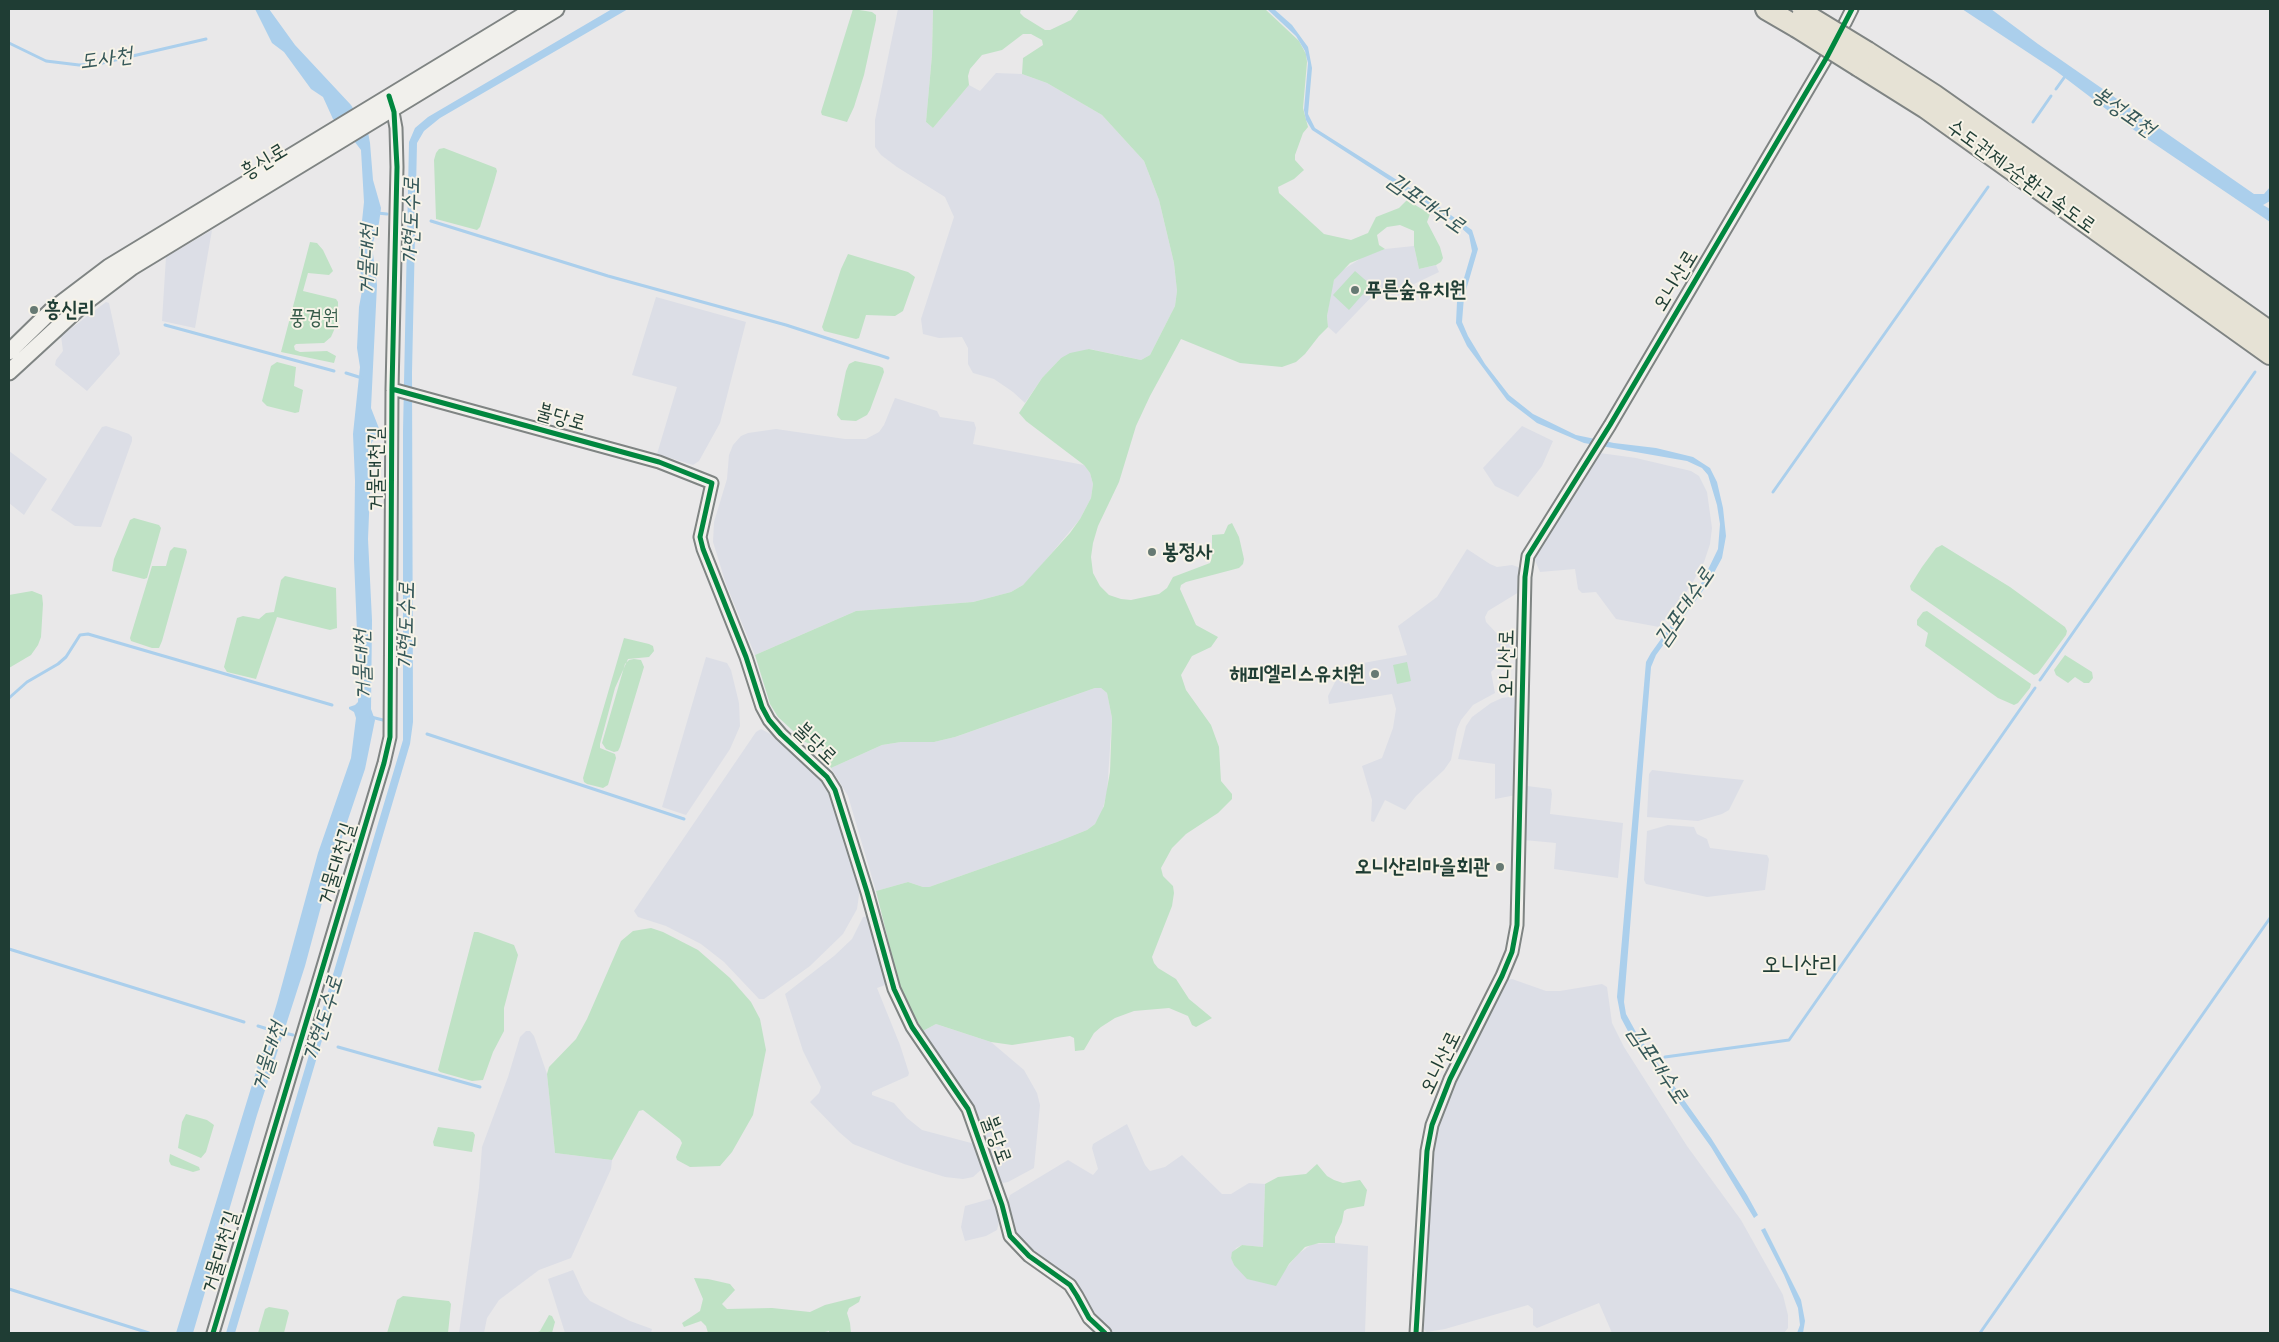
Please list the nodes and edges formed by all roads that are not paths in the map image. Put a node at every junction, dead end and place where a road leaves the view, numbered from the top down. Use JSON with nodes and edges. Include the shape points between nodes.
{"nodes":[{"id":1,"x":534,"y":9,"type":"edge"},
{"id":2,"x":556,"y":9,"type":"edge"},
{"id":3,"x":1766,"y":9,"type":"edge"},
{"id":4,"x":1852,"y":9,"type":"edge"},
{"id":5,"x":1799,"y":16,"type":"edge"},
{"id":6,"x":1845,"y":23,"type":"dead end"},
{"id":7,"x":1827,"y":58,"type":"dead end"},
{"id":8,"x":1863,"y":59,"type":"junction"},
{"id":9,"x":391,"y":102,"type":"junction"},
{"id":10,"x":334,"y":137,"type":"junction"},
{"id":11,"x":2270,"y":332,"type":"edge"},
{"id":12,"x":9,"y":352,"type":"edge"},
{"id":13,"x":2270,"y":354,"type":"edge"},
{"id":14,"x":9,"y":372,"type":"edge"},
{"id":15,"x":392,"y":389,"type":"junction"},
{"id":16,"x":213,"y":1333,"type":"edge"},
{"id":17,"x":1105,"y":1333,"type":"edge"},
{"id":18,"x":1416,"y":1333,"type":"edge"}],
"edges":[{"from":1,"to":9,"type":"main road","name":"흥신로"},
{"from":2,"to":9,"type":"main road","name":"흥신로"},
{"from":3,"to":5,"type":"highway","name":"수도권제2순환고속도로"},
{"from":4,"to":6,"type":"street"},
{"from":5,"to":8,"type":"highway","name":"수도권제2순환고속도로","bridge":true},
{"from":7,"to":18,"type":"street","name":"오니산로","via":[[1528,556],[1517,926],[1512,952],[1502,976],[1450,1079],[1432,1125],[1427,1151]]},
{"from":8,"to":11,"type":"highway","name":"수도권제2순환고속도로","via":[[1934,95]]},
{"from":8,"to":13,"type":"highway","name":"수도권제2순환고속도로","via":[[1926,108]]},
{"from":9,"to":10,"type":"main road","name":"흥신로"},
{"from":9,"to":15,"type":"street","via":[[396,128],[397,167]]},
{"from":10,"to":12,"type":"main road","name":"흥신로","via":[[109,267],[51,311]]},
{"from":10,"to":14,"type":"main road","name":"흥신로","via":[[132,267],[83,304]]},
{"from":15,"to":16,"type":"street","name":"거물대천길","via":[[390,736]]},
{"from":15,"to":17,"type":"street","name":"불당로","via":[[659,462],[712,483],[700,537],[762,707],[781,734],[827,777],[835,790],[894,989],[912,1027],[968,1109],[1010,1236],[1029,1256],[1070,1285],[1089,1318]]}]}
